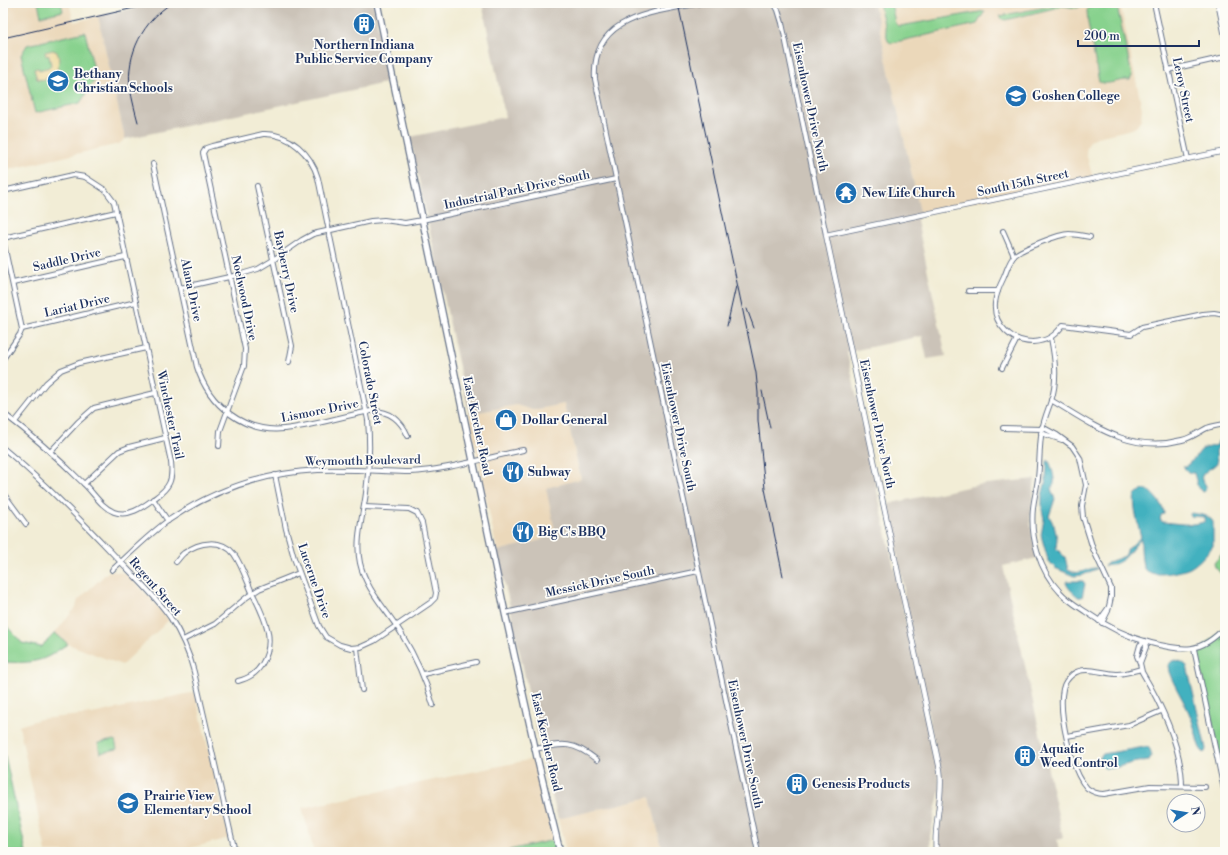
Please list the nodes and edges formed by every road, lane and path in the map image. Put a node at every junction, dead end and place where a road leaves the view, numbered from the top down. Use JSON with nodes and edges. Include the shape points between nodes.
{"nodes":[{"id":1,"x":377,"y":3,"type":"edge"},
{"id":2,"x":700,"y":3,"type":"edge"},
{"id":3,"x":774,"y":3,"type":"edge"},
{"id":4,"x":1154,"y":3,"type":"edge"},
{"id":5,"x":1218,"y":3,"type":"edge"},
{"id":6,"x":1225,"y":37,"type":"edge"},
{"id":7,"x":1225,"y":57,"type":"edge"},
{"id":8,"x":1168,"y":70,"type":"junction"},
{"id":9,"x":1225,"y":151,"type":"edge"},
{"id":10,"x":203,"y":153,"type":"joint"},
{"id":11,"x":1188,"y":159,"type":"junction"},
{"id":12,"x":153,"y":164,"type":"dead end"},
{"id":13,"x":616,"y":179,"type":"junction"},
{"id":14,"x":258,"y":186,"type":"dead end"},
{"id":15,"x":3,"y":190,"type":"edge"},
{"id":16,"x":116,"y":212,"type":"junction"},
{"id":17,"x":422,"y":220,"type":"junction"},
{"id":18,"x":328,"y":231,"type":"junction"},
{"id":19,"x":1003,"y":231,"type":"dead end"},
{"id":20,"x":826,"y":235,"type":"junction"},
{"id":21,"x":1090,"y":237,"type":"dead end"},
{"id":22,"x":3,"y":239,"type":"edge"},
{"id":23,"x":1014,"y":256,"type":"junction"},
{"id":24,"x":125,"y":257,"type":"junction"},
{"id":25,"x":274,"y":260,"type":"junction"},
{"id":26,"x":229,"y":276,"type":"junction"},
{"id":27,"x":13,"y":283,"type":"junction"},
{"id":28,"x":180,"y":288,"type":"junction"},
{"id":29,"x":968,"y":291,"type":"dead end"},
{"id":30,"x":998,"y":291,"type":"junction"},
{"id":31,"x":136,"y":302,"type":"junction"},
{"id":32,"x":1225,"y":315,"type":"edge"},
{"id":33,"x":22,"y":329,"type":"junction"},
{"id":34,"x":1051,"y":338,"type":"junction"},
{"id":35,"x":1017,"y":340,"type":"junction"},
{"id":36,"x":146,"y":348,"type":"junction"},
{"id":37,"x":3,"y":359,"type":"edge"},
{"id":38,"x":289,"y":362,"type":"dead end"},
{"id":39,"x":1002,"y":368,"type":"dead end"},
{"id":40,"x":155,"y":393,"type":"junction"},
{"id":41,"x":1051,"y":400,"type":"junction"},
{"id":42,"x":227,"y":412,"type":"junction"},
{"id":43,"x":366,"y":412,"type":"junction"},
{"id":44,"x":3,"y":413,"type":"edge"},
{"id":45,"x":15,"y":422,"type":"junction"},
{"id":46,"x":1225,"y":424,"type":"edge"},
{"id":47,"x":1003,"y":428,"type":"dead end"},
{"id":48,"x":1042,"y":430,"type":"junction"},
{"id":49,"x":408,"y":436,"type":"dead end"},
{"id":50,"x":165,"y":438,"type":"junction"},
{"id":51,"x":219,"y":446,"type":"dead end"},
{"id":52,"x":3,"y":448,"type":"edge"},
{"id":53,"x":523,"y":450,"type":"dead end"},
{"id":54,"x":50,"y":452,"type":"junction"},
{"id":55,"x":473,"y":461,"type":"junction"},
{"id":56,"x":368,"y":470,"type":"junction"},
{"id":57,"x":275,"y":475,"type":"junction"},
{"id":58,"x":84,"y":484,"type":"junction"},
{"id":59,"x":3,"y":493,"type":"edge"},
{"id":60,"x":153,"y":499,"type":"junction"},
{"id":61,"x":364,"y":507,"type":"junction"},
{"id":62,"x":168,"y":521,"type":"junction"},
{"id":63,"x":26,"y":524,"type":"dead end"},
{"id":64,"x":121,"y":562,"type":"junction"},
{"id":65,"x":176,"y":562,"type":"dead end"},
{"id":66,"x":112,"y":570,"type":"dead end"},
{"id":67,"x":698,"y":571,"type":"junction"},
{"id":68,"x":299,"y":573,"type":"junction"},
{"id":69,"x":253,"y":593,"type":"junction"},
{"id":70,"x":505,"y":613,"type":"junction"},
{"id":71,"x":1100,"y":622,"type":"junction"},
{"id":72,"x":396,"y":625,"type":"junction"},
{"id":73,"x":1225,"y":627,"type":"edge"},
{"id":74,"x":183,"y":640,"type":"junction"},
{"id":75,"x":1145,"y":641,"type":"junction"},
{"id":76,"x":356,"y":648,"type":"junction"},
{"id":77,"x":1194,"y":648,"type":"junction"},
{"id":78,"x":476,"y":662,"type":"dead end"},
{"id":79,"x":1141,"y":669,"type":"junction"},
{"id":80,"x":422,"y":674,"type":"junction"},
{"id":81,"x":238,"y":681,"type":"dead end"},
{"id":82,"x":362,"y":690,"type":"dead end"},
{"id":83,"x":434,"y":705,"type":"dead end"},
{"id":84,"x":1162,"y":711,"type":"junction"},
{"id":85,"x":1066,"y":736,"type":"junction"},
{"id":86,"x":535,"y":749,"type":"junction"},
{"id":87,"x":597,"y":760,"type":"dead end"},
{"id":88,"x":1182,"y":786,"type":"junction"},
{"id":89,"x":1206,"y":787,"type":"dead end"},
{"id":90,"x":1225,"y":794,"type":"edge"},
{"id":91,"x":235,"y":852,"type":"edge"},
{"id":92,"x":560,"y":852,"type":"edge"},
{"id":93,"x":758,"y":852,"type":"edge"},
{"id":94,"x":936,"y":852,"type":"edge"}],
"edges":[{"from":1,"to":17,"type":"main road","name":"East Kercher Road"},
{"from":2,"to":13,"type":"street","name":"Eisenhower Drive South","via":[[629,19],[606,36],[598,51],[594,67],[596,90]]},
{"from":3,"to":20,"type":"street","name":"Eisenhower Drive North","via":[[782,23]]},
{"from":4,"to":8,"type":"street","name":"Leroy Street"},
{"from":5,"to":6,"type":"street"},
{"from":7,"to":8,"type":"street"},
{"from":8,"to":11,"type":"street","name":"Leroy Street"},
{"from":9,"to":11,"type":"street","name":"South 15th Street"},
{"from":10,"to":18,"type":"street","name":"Colorado Street","via":[[209,147],[263,134],[282,136],[303,151],[315,169]]},
{"from":10,"to":26,"type":"street","name":"Noelwood Drive"},
{"from":11,"to":20,"type":"street","name":"South 15th Street"},
{"from":12,"to":28,"type":"street","name":"Alana Drive"},
{"from":13,"to":17,"type":"street","name":"Industrial Park Drive South"},
{"from":13,"to":67,"type":"street","name":"Eisenhower Drive South"},
{"from":14,"to":25,"type":"street","name":"Bayberry Drive"},
{"from":15,"to":16,"type":"street","name":"Winchester Trail","via":[[79,175],[105,190],[114,202]]},
{"from":16,"to":22,"type":"street"},
{"from":16,"to":24,"type":"street","name":"Winchester Trail"},
{"from":17,"to":18,"type":"street","name":"Industrial Park Drive South","via":[[405,223],[371,221]]},
{"from":17,"to":55,"type":"main road","name":"East Kercher Road"},
{"from":18,"to":25,"type":"street","name":"Industrial Park Drive South","via":[[313,234]]},
{"from":18,"to":43,"type":"street","name":"Colorado Street"},
{"from":19,"to":23,"type":"street"},
{"from":20,"to":94,"type":"street","name":"Eisenhower Drive North","via":[[940,770],[942,792]]},
{"from":21,"to":23,"type":"street","via":[[1067,234],[1059,236]]},
{"from":22,"to":27,"type":"street"},
{"from":23,"to":30,"type":"street"},
{"from":24,"to":27,"type":"street","name":"Saddle Drive"},
{"from":24,"to":31,"type":"street","name":"Winchester Trail"},
{"from":25,"to":26,"type":"street","name":"Industrial Park Drive South","via":[[252,271]]},
{"from":25,"to":38,"type":"street","name":"Bayberry Drive","via":[[292,346]]},
{"from":26,"to":28,"type":"street","name":"Industrial Park Drive South"},
{"from":26,"to":42,"type":"street","name":"Noelwood Drive","via":[[245,359],[242,375]]},
{"from":27,"to":33,"type":"street"},
{"from":28,"to":42,"type":"street","name":"Alana Drive","via":[[199,374],[209,393]]},
{"from":29,"to":30,"type":"street"},
{"from":30,"to":35,"type":"street","via":[[995,304],[998,320],[1004,330]]},
{"from":31,"to":33,"type":"street","name":"Lariat Drive"},
{"from":31,"to":36,"type":"street","name":"Winchester Trail"},
{"from":32,"to":34,"type":"street","via":[[1203,314],[1142,327],[1131,334],[1063,325]]},
{"from":33,"to":37,"type":"street"},
{"from":34,"to":35,"type":"street","via":[[1033,342]]},
{"from":34,"to":41,"type":"street","via":[[1055,374]]},
{"from":35,"to":39,"type":"street"},
{"from":36,"to":40,"type":"street","name":"Winchester Trail"},
{"from":36,"to":45,"type":"street","via":[[79,363],[61,370],[46,383]]},
{"from":40,"to":50,"type":"street","name":"Winchester Trail"},
{"from":40,"to":54,"type":"street","via":[[94,408],[83,416]]},
{"from":41,"to":46,"type":"street","via":[[1107,433],[1138,442],[1157,444],[1177,441],[1207,428]]},
{"from":41,"to":48,"type":"street"},
{"from":42,"to":43,"type":"street","name":"Lismore Drive","via":[[253,425],[278,429]]},
{"from":42,"to":51,"type":"street","name":"Noelwood Drive","via":[[220,431]]},
{"from":43,"to":49,"type":"street","name":"Lismore Drive","via":[[382,411],[391,415],[402,425]]},
{"from":43,"to":56,"type":"street","name":"Colorado Street","via":[[369,433]]},
{"from":44,"to":45,"type":"street","name":"Winchester Trail"},
{"from":45,"to":54,"type":"street","name":"Winchester Trail"},
{"from":47,"to":48,"type":"street"},
{"from":48,"to":71,"type":"street","via":[[1032,517],[1037,552],[1056,588]]},
{"from":48,"to":71,"type":"street","via":[[1057,435],[1068,443],[1077,451],[1081,462],[1086,485],[1082,506],[1083,517],[1090,541],[1111,588],[1109,606]]},
{"from":50,"to":58,"type":"street","via":[[119,450]]},
{"from":50,"to":60,"type":"street","name":"Winchester Trail","via":[[172,476],[167,487]]},
{"from":52,"to":64,"type":"street","name":"Regent Street","via":[[48,488]]},
{"from":53,"to":55,"type":"street","name":"Weymouth Boulevard"},
{"from":54,"to":58,"type":"street","name":"Winchester Trail"},
{"from":55,"to":56,"type":"street","name":"Weymouth Boulevard","via":[[416,472]]},
{"from":55,"to":70,"type":"main road","name":"East Kercher Road"},
{"from":56,"to":57,"type":"street","name":"Weymouth Boulevard","via":[[318,470]]},
{"from":56,"to":61,"type":"street","name":"Colorado Street"},
{"from":57,"to":62,"type":"street","name":"Weymouth Boulevard","via":[[222,492]]},
{"from":57,"to":68,"type":"street","name":"Lucerne Drive","via":[[286,529]]},
{"from":58,"to":60,"type":"street","name":"Winchester Trail","via":[[106,507],[122,514],[138,510]]},
{"from":59,"to":63,"type":"street"},
{"from":60,"to":62,"type":"street"},
{"from":61,"to":72,"type":"street","name":"Colorado Street","via":[[358,541],[360,564],[370,587]]},
{"from":61,"to":72,"type":"street","via":[[409,509],[417,513],[421,520],[435,595],[430,603]]},
{"from":62,"to":64,"type":"street","name":"Weymouth Boulevard"},
{"from":64,"to":66,"type":"street","name":"Weymouth Boulevard"},
{"from":64,"to":74,"type":"street","name":"Regent Street","via":[[169,616]]},
{"from":65,"to":69,"type":"street","via":[[184,553],[202,545],[223,545],[234,554]]},
{"from":67,"to":70,"type":"street","name":"Messick Drive South"},
{"from":67,"to":93,"type":"street","name":"Eisenhower Drive South"},
{"from":68,"to":69,"type":"street"},
{"from":68,"to":76,"type":"street","name":"Lucerne Drive","via":[[323,634],[337,644]]},
{"from":69,"to":74,"type":"street","via":[[215,624]]},
{"from":69,"to":81,"type":"street","via":[[268,628],[269,646],[259,668],[249,678]]},
{"from":70,"to":86,"type":"main road","name":"East Kercher Road"},
{"from":71,"to":75,"type":"street","via":[[1122,634]]},
{"from":72,"to":76,"type":"street","via":[[374,641]]},
{"from":72,"to":80,"type":"street","name":"Colorado Street"},
{"from":73,"to":77,"type":"street","via":[[1213,640]]},
{"from":74,"to":91,"type":"street","name":"Regent Street","via":[[194,672]]},
{"from":75,"to":77,"type":"street","via":[[1175,649]]},
{"from":75,"to":79,"type":"street","via":[[1140,645],[1137,656]]},
{"from":76,"to":82,"type":"street"},
{"from":77,"to":90,"type":"street"},
{"from":78,"to":80,"type":"street"},
{"from":79,"to":84,"type":"street"},
{"from":79,"to":85,"type":"street","via":[[1116,674],[1084,670],[1069,677],[1062,695]]},
{"from":80,"to":83,"type":"street","name":"Colorado Street"},
{"from":84,"to":85,"type":"street","via":[[1129,725]]},
{"from":84,"to":88,"type":"street","via":[[1176,746]]},
{"from":85,"to":88,"type":"street","via":[[1080,777],[1086,787],[1093,792],[1107,794],[1145,786]]},
{"from":86,"to":87,"type":"street","via":[[561,744],[570,745]]},
{"from":86,"to":92,"type":"main road","name":"East Kercher Road"},
{"from":88,"to":89,"type":"street"}]}
